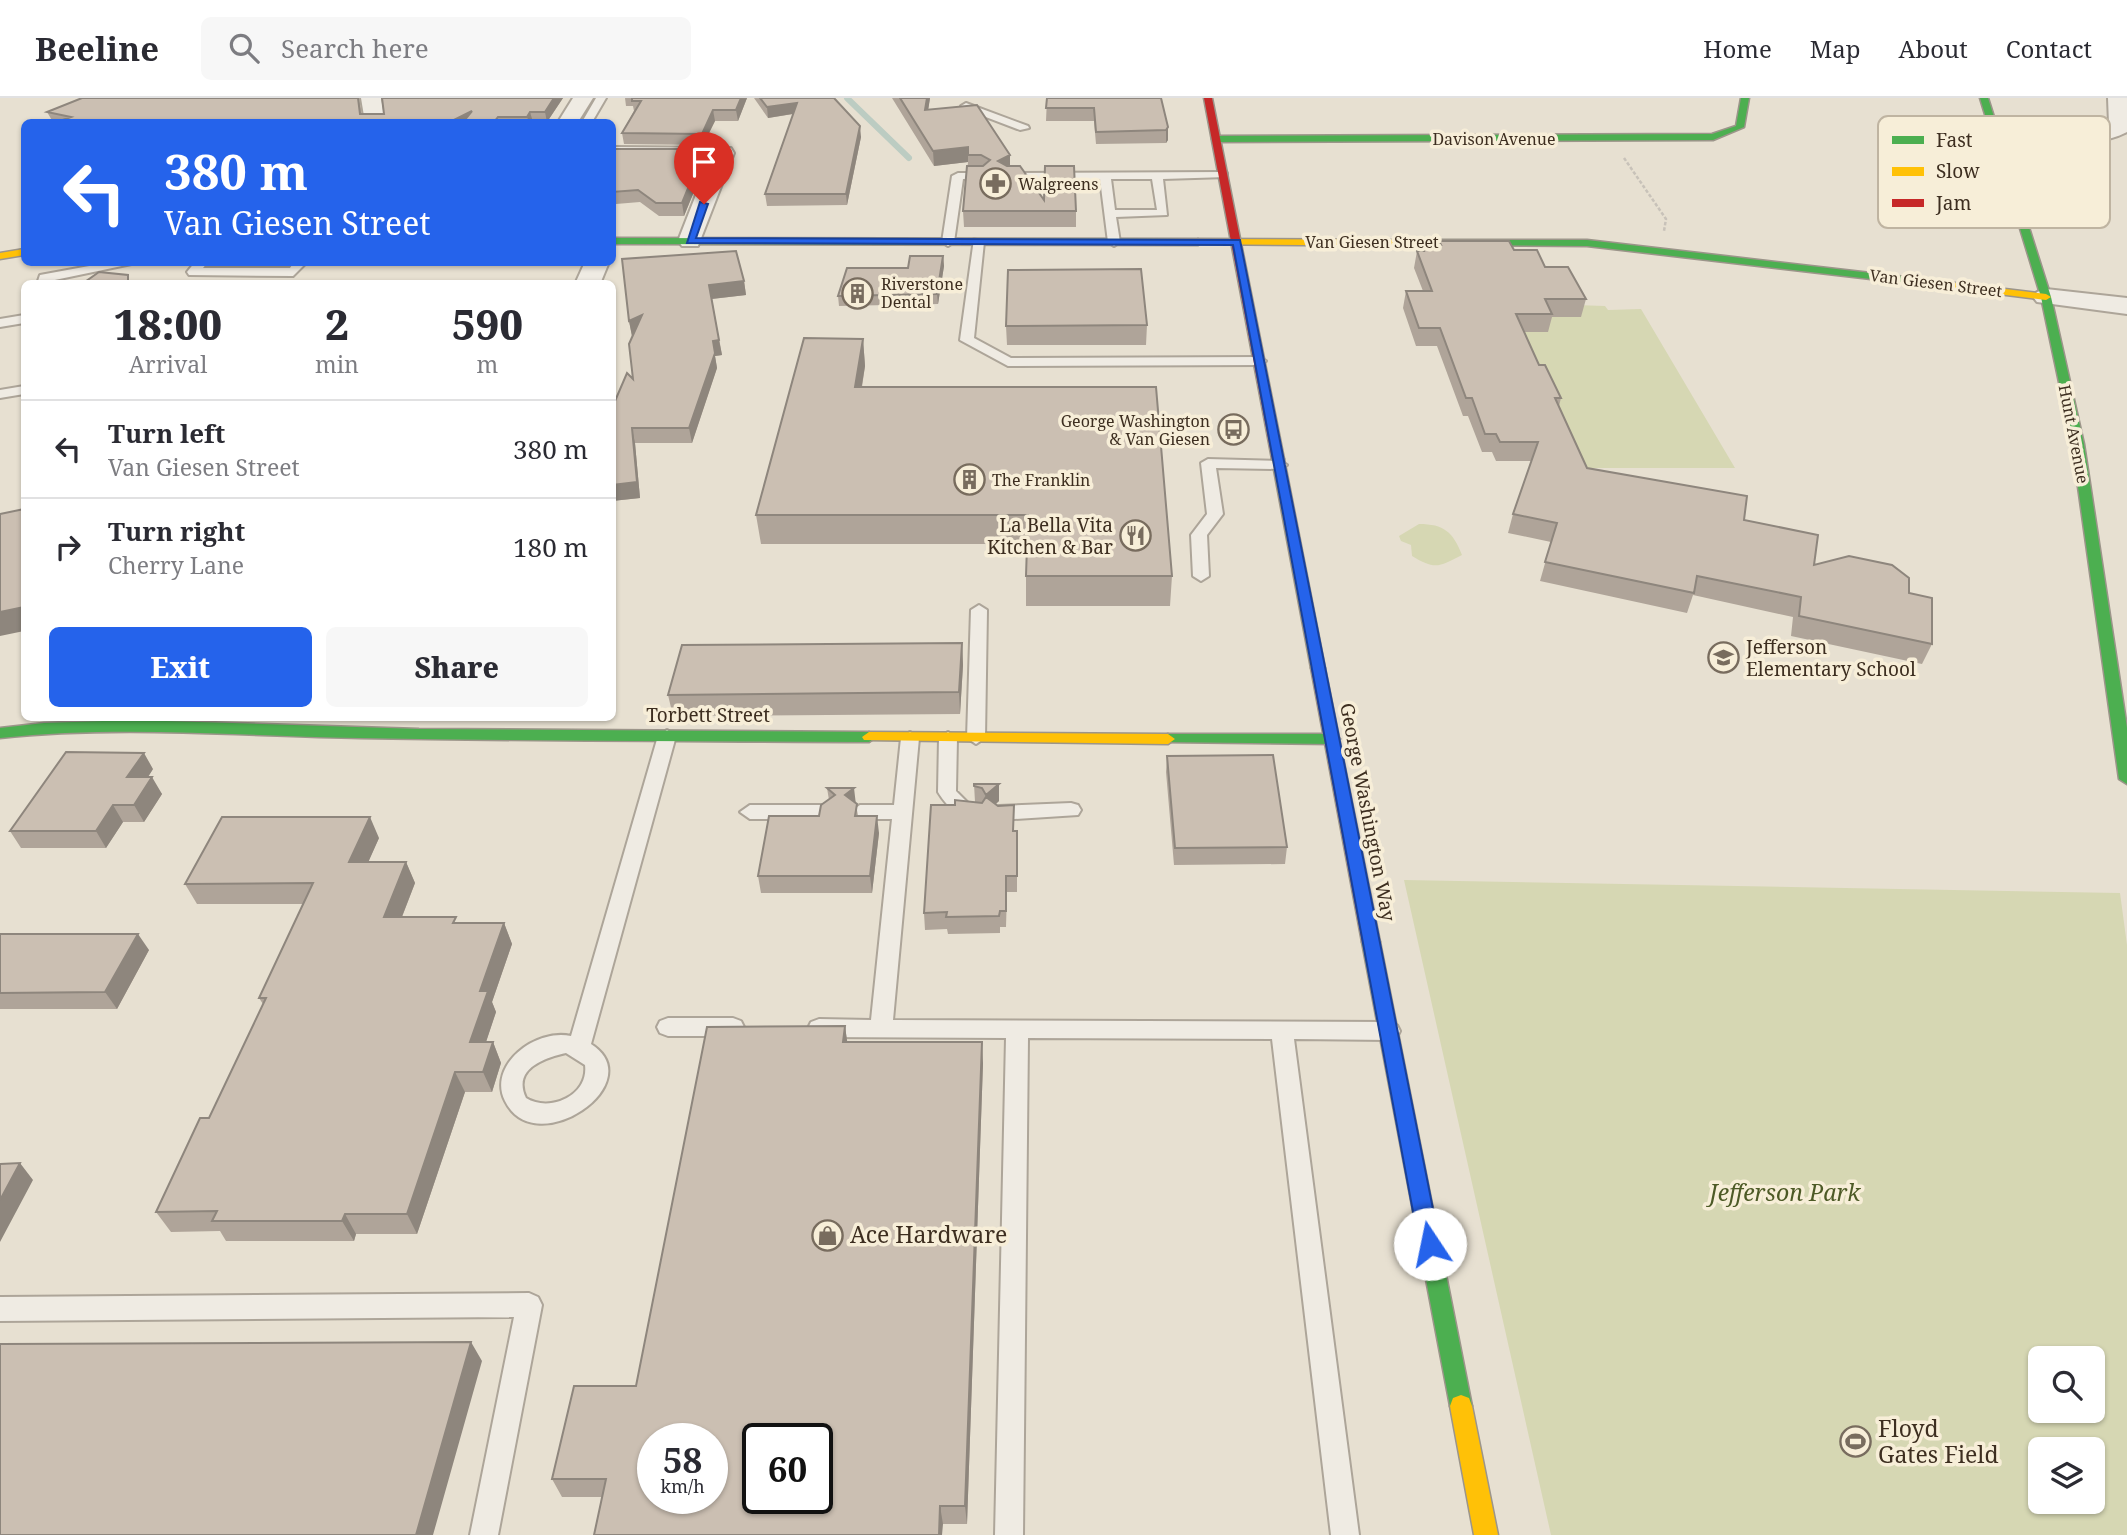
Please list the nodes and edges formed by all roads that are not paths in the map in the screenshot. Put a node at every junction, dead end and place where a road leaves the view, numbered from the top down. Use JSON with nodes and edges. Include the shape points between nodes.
{"nodes":[{"id":1,"x":371,"y":98,"type":"edge"},
{"id":2,"x":583,"y":98,"type":"edge"},
{"id":3,"x":601,"y":98,"type":"edge"},
{"id":4,"x":1208,"y":98,"type":"edge"},
{"id":5,"x":1745,"y":98,"type":"edge"},
{"id":6,"x":1984,"y":98,"type":"edge"},
{"id":7,"x":2118,"y":98,"type":"edge"},
{"id":8,"x":965,"y":106,"type":"edge"},
{"id":9,"x":1990,"y":116,"type":"edge"},
{"id":10,"x":374,"y":119,"type":"edge"},
{"id":11,"x":570,"y":119,"type":"edge"},
{"id":12,"x":589,"y":119,"type":"edge"},
{"id":13,"x":1024,"y":128,"type":"dead end"},
{"id":14,"x":2110,"y":133,"type":"edge"},
{"id":15,"x":1216,"y":139,"type":"junction"},
{"id":16,"x":616,"y":153,"type":"edge"},
{"id":17,"x":1223,"y":175,"type":"junction"},
{"id":18,"x":982,"y":176,"type":"edge"},
{"id":19,"x":1007,"y":176,"type":"edge"},
{"id":20,"x":1105,"y":176,"type":"junction"},
{"id":21,"x":1157,"y":176,"type":"junction"},
{"id":22,"x":1111,"y":214,"type":"junction"},
{"id":23,"x":2025,"y":228,"type":"edge"},
{"id":24,"x":616,"y":241,"type":"edge"},
{"id":25,"x":690,"y":241,"type":"junction"},
{"id":26,"x":948,"y":242,"type":"junction"},
{"id":27,"x":978,"y":242,"type":"junction"},
{"id":28,"x":1114,"y":242,"type":"junction"},
{"id":29,"x":1237,"y":242,"type":"junction"},
{"id":30,"x":21,"y":252,"type":"edge"},
{"id":31,"x":0,"y":256,"type":"edge"},
{"id":32,"x":112,"y":266,"type":"edge"},
{"id":33,"x":298,"y":266,"type":"edge"},
{"id":34,"x":194,"y":273,"type":"edge"},
{"id":35,"x":44,"y":280,"type":"edge"},
{"id":36,"x":2046,"y":297,"type":"junction"},
{"id":37,"x":2127,"y":306,"type":"edge"},
{"id":38,"x":21,"y":320,"type":"edge"},
{"id":39,"x":0,"y":323,"type":"edge"},
{"id":40,"x":1259,"y":361,"type":"junction"},
{"id":41,"x":21,"y":390,"type":"edge"},
{"id":42,"x":0,"y":394,"type":"edge"},
{"id":43,"x":1280,"y":464,"type":"junction"},
{"id":44,"x":1201,"y":576,"type":"dead end"},
{"id":45,"x":979,"y":610,"type":"dead end"},
{"id":46,"x":360,"y":726,"type":"edge"},
{"id":47,"x":14,"y":727,"type":"edge"},
{"id":48,"x":667,"y":736,"type":"junction"},
{"id":49,"x":910,"y":738,"type":"junction"},
{"id":50,"x":948,"y":738,"type":"junction"},
{"id":51,"x":976,"y":738,"type":"junction"},
{"id":52,"x":1333,"y":739,"type":"junction"},
{"id":53,"x":2127,"y":779,"type":"edge"},
{"id":54,"x":1071,"y":810,"type":"dead end"},
{"id":55,"x":750,"y":812,"type":"dead end"},
{"id":56,"x":825,"y":812,"type":"edge"},
{"id":57,"x":860,"y":812,"type":"dead end"},
{"id":58,"x":902,"y":812,"type":"junction"},
{"id":59,"x":975,"y":812,"type":"edge"},
{"id":60,"x":999,"y":813,"type":"edge"},
{"id":61,"x":668,"y":1027,"type":"dead end"},
{"id":62,"x":761,"y":1027,"type":"edge"},
{"id":63,"x":801,"y":1028,"type":"edge"},
{"id":64,"x":881,"y":1028,"type":"junction"},
{"id":65,"x":1017,"y":1029,"type":"junction"},
{"id":66,"x":1282,"y":1031,"type":"junction"},
{"id":67,"x":1388,"y":1031,"type":"junction"},
{"id":68,"x":579,"y":1047,"type":"dead end"},
{"id":69,"x":0,"y":1309,"type":"edge"},
{"id":70,"x":484,"y":1535,"type":"edge"},
{"id":71,"x":1009,"y":1535,"type":"edge"},
{"id":72,"x":1345,"y":1535,"type":"edge"},
{"id":73,"x":1486,"y":1535,"type":"edge"}],
"edges":[{"from":1,"to":10,"type":"street"},
{"from":2,"to":11,"type":"street"},
{"from":3,"to":12,"type":"lane"},
{"from":4,"to":15,"type":"street","name":"George Washington Way"},
{"from":5,"to":15,"type":"street","name":"Davison Avenue","via":[[1741,127],[1702,138]]},
{"from":6,"to":9,"type":"street","name":"Hunt Avenue"},
{"from":7,"to":14,"type":"street","via":[[2120,127]]},
{"from":8,"to":13,"type":"lane"},
{"from":15,"to":17,"type":"street","name":"George Washington Way"},
{"from":16,"to":25,"type":"street","via":[[723,153]]},
{"from":17,"to":21,"type":"lane"},
{"from":17,"to":29,"type":"street","name":"George Washington Way"},
{"from":18,"to":26,"type":"lane","via":[[958,176]]},
{"from":19,"to":20,"type":"lane"},
{"from":20,"to":21,"type":"lane"},
{"from":20,"to":22,"type":"lane"},
{"from":21,"to":22,"type":"lane","via":[[1163,213]]},
{"from":22,"to":28,"type":"lane"},
{"from":23,"to":36,"type":"street","name":"Hunt Avenue"},
{"from":24,"to":25,"type":"street","name":"Van Giesen Street"},
{"from":25,"to":26,"type":"street","name":"Van Giesen Street"},
{"from":26,"to":27,"type":"street","name":"Van Giesen Street"},
{"from":27,"to":28,"type":"street","name":"Van Giesen Street"},
{"from":27,"to":40,"type":"lane","via":[[967,340],[1008,362]]},
{"from":28,"to":29,"type":"street","name":"Van Giesen Street"},
{"from":29,"to":36,"type":"street","name":"Van Giesen Street","via":[[1587,243]]},
{"from":29,"to":40,"type":"street","name":"George Washington Way"},
{"from":30,"to":31,"type":"street"},
{"from":32,"to":35,"type":"lane"},
{"from":33,"to":34,"type":"lane","via":[[293,272]]},
{"from":36,"to":37,"type":"street","name":"Van Giesen Street"},
{"from":36,"to":53,"type":"street","name":"Hunt Avenue","via":[[2078,444]]},
{"from":38,"to":39,"type":"lane"},
{"from":40,"to":43,"type":"street","name":"George Washington Way"},
{"from":41,"to":42,"type":"lane"},
{"from":43,"to":44,"type":"lane","via":[[1208,463],[1215,514],[1199,535]]},
{"from":43,"to":52,"type":"street","name":"George Washington Way"},
{"from":45,"to":51,"type":"lane"},
{"from":46,"to":47,"type":"street","name":"Torbett Street","via":[[103,722]]},
{"from":46,"to":48,"type":"street","name":"Torbett Street"},
{"from":48,"to":49,"type":"street","name":"Torbett Street"},
{"from":48,"to":68,"type":"lane"},
{"from":49,"to":50,"type":"street","name":"Torbett Street"},
{"from":49,"to":58,"type":"lane"},
{"from":50,"to":51,"type":"street","name":"Torbett Street"},
{"from":50,"to":59,"type":"lane","via":[[947,792],[961,808]]},
{"from":51,"to":52,"type":"street","name":"Torbett Street"},
{"from":52,"to":67,"type":"street","name":"George Washington Way"},
{"from":54,"to":60,"type":"lane"},
{"from":55,"to":56,"type":"lane"},
{"from":57,"to":58,"type":"lane"},
{"from":58,"to":64,"type":"lane"},
{"from":61,"to":62,"type":"lane"},
{"from":63,"to":64,"type":"lane"},
{"from":64,"to":65,"type":"lane"},
{"from":65,"to":66,"type":"lane"},
{"from":65,"to":71,"type":"lane"},
{"from":66,"to":67,"type":"lane"},
{"from":66,"to":72,"type":"lane"},
{"from":67,"to":73,"type":"street","name":"George Washington Way"},
{"from":69,"to":70,"type":"lane","via":[[529,1305]]}]}
